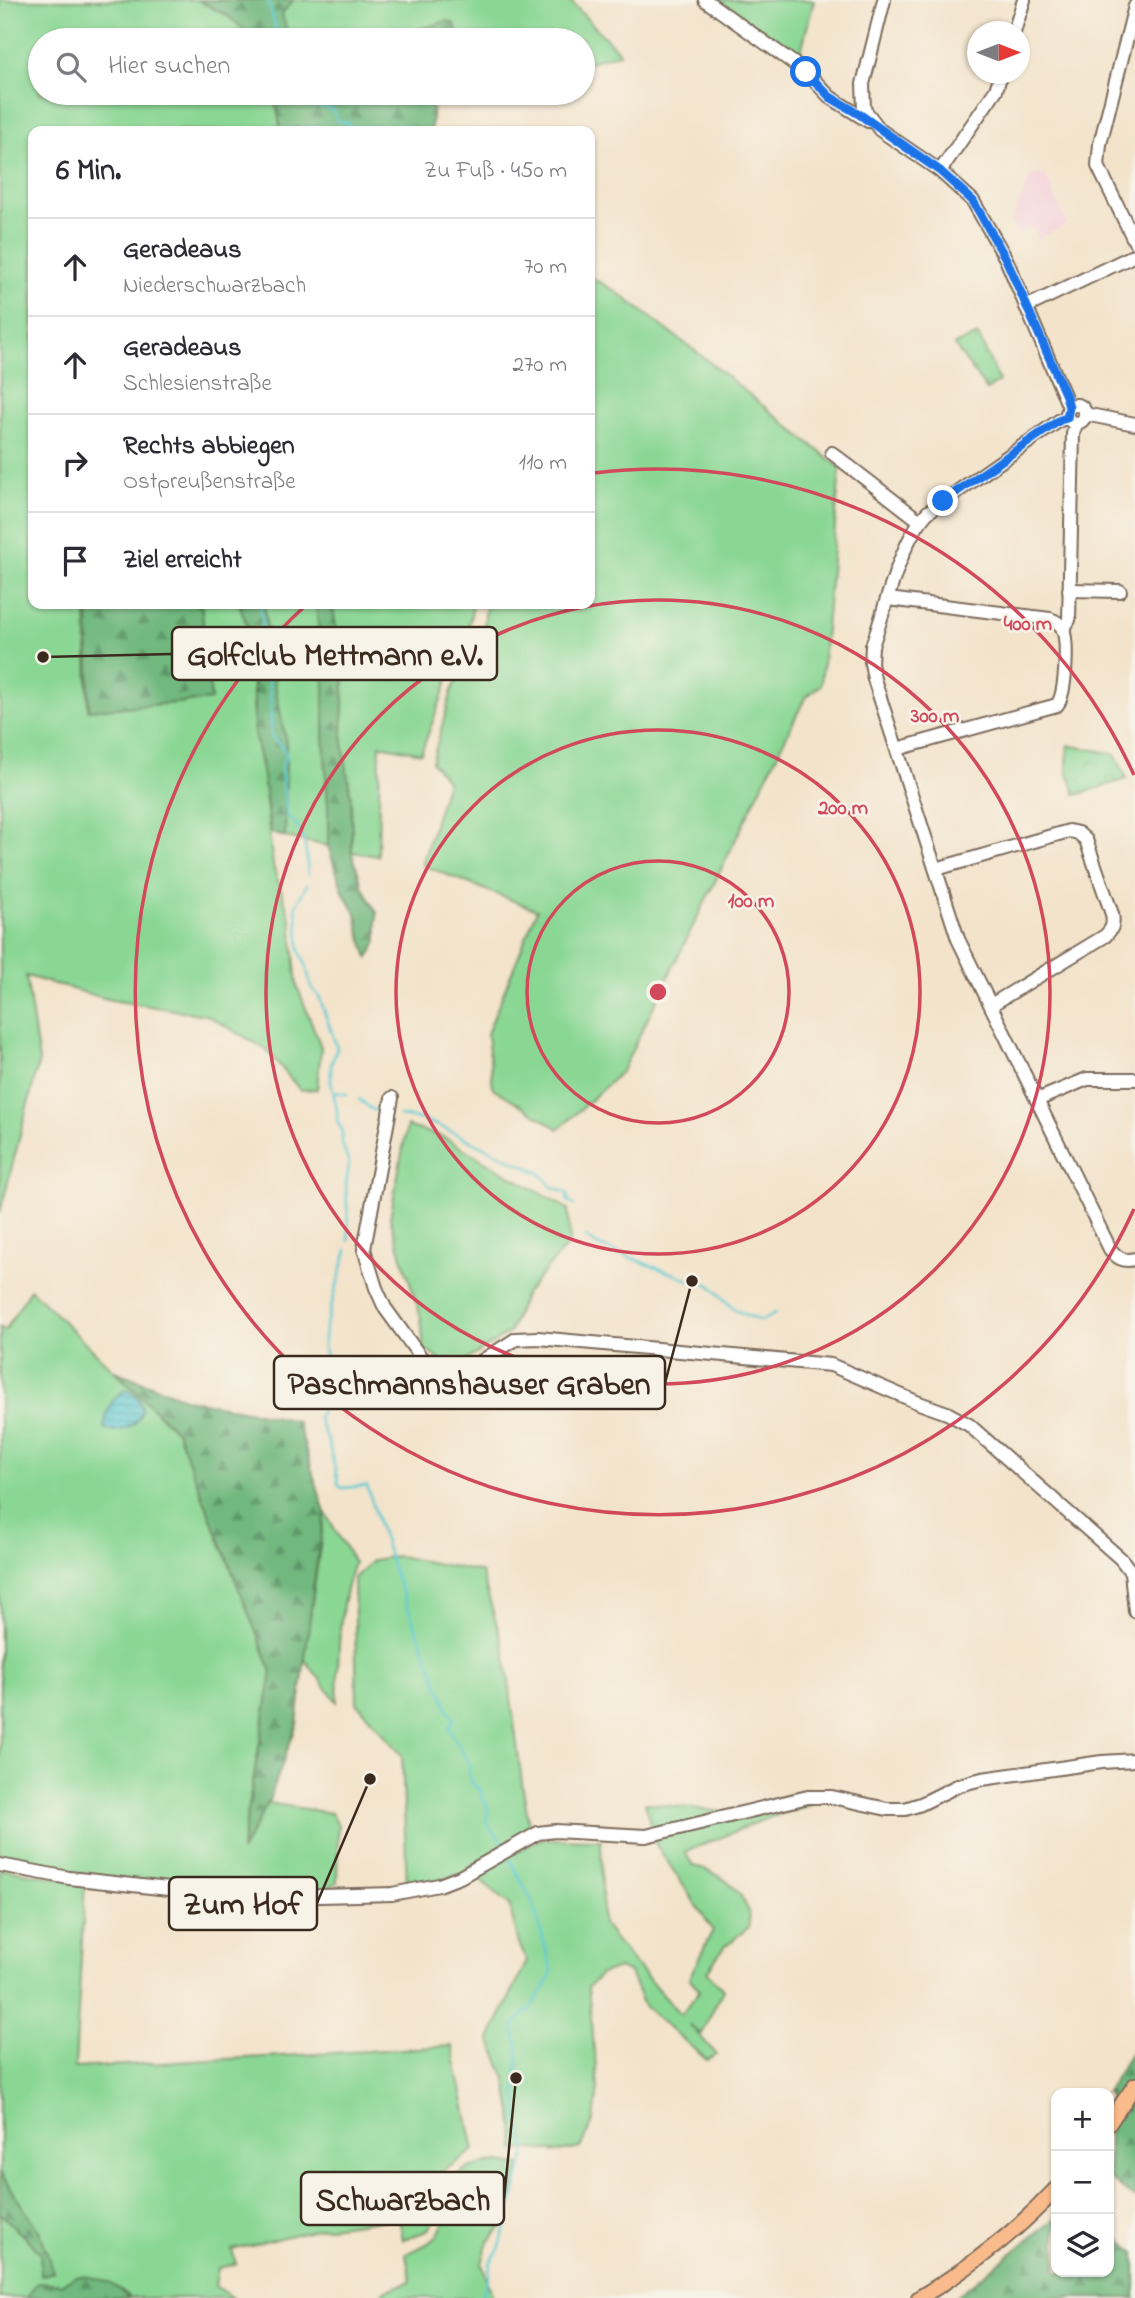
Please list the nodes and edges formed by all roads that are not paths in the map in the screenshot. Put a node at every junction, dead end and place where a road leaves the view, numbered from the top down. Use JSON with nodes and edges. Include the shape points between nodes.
{"nodes":[{"id":1,"x":705,"y":0,"type":"edge"},
{"id":2,"x":884,"y":0,"type":"edge"},
{"id":3,"x":1024,"y":0,"type":"edge"},
{"id":4,"x":1135,"y":6,"type":"edge"},
{"id":5,"x":1017,"y":21,"type":"edge"},
{"id":6,"x":1133,"y":21,"type":"edge"},
{"id":7,"x":998,"y":84,"type":"edge"},
{"id":8,"x":880,"y":130,"type":"junction"},
{"id":9,"x":940,"y":171,"type":"junction"},
{"id":10,"x":1135,"y":242,"type":"edge"},
{"id":11,"x":1135,"y":255,"type":"edge"},
{"id":12,"x":1027,"y":307,"type":"junction"},
{"id":13,"x":1074,"y":416,"type":"junction"},
{"id":14,"x":1135,"y":424,"type":"edge"},
{"id":15,"x":832,"y":453,"type":"dead end"},
{"id":16,"x":920,"y":520,"type":"junction"},
{"id":17,"x":1069,"y":590,"type":"junction"},
{"id":18,"x":1120,"y":591,"type":"dead end"},
{"id":19,"x":888,"y":599,"type":"junction"},
{"id":20,"x":1063,"y":631,"type":"junction"},
{"id":21,"x":897,"y":748,"type":"junction"},
{"id":22,"x":936,"y":870,"type":"junction"},
{"id":23,"x":991,"y":1005,"type":"junction"},
{"id":24,"x":1135,"y":1079,"type":"edge"},
{"id":25,"x":393,"y":1098,"type":"dead end"},
{"id":26,"x":1037,"y":1100,"type":"junction"},
{"id":27,"x":1135,"y":1259,"type":"edge"},
{"id":28,"x":1135,"y":1611,"type":"edge"},
{"id":29,"x":1135,"y":1760,"type":"edge"},
{"id":30,"x":0,"y":1865,"type":"edge"},
{"id":31,"x":1135,"y":2084,"type":"edge"},
{"id":32,"x":1114,"y":2116,"type":"edge"},
{"id":33,"x":1051,"y":2194,"type":"edge"},
{"id":34,"x":919,"y":2298,"type":"edge"}],
"edges":[{"from":1,"to":8,"type":"street"},
{"from":2,"to":8,"type":"street","via":[[863,84],[864,109]]},
{"from":3,"to":5,"type":"street"},
{"from":4,"to":6,"type":"street"},
{"from":6,"to":10,"type":"street","via":[[1098,166]]},
{"from":7,"to":9,"type":"street"},
{"from":8,"to":9,"type":"street"},
{"from":9,"to":12,"type":"street","via":[[973,201]]},
{"from":11,"to":12,"type":"street"},
{"from":12,"to":13,"type":"street"},
{"from":13,"to":14,"type":"street"},
{"from":13,"to":16,"type":"street","via":[[1060,420],[1012,452]]},
{"from":13,"to":17,"type":"street"},
{"from":15,"to":16,"type":"street"},
{"from":16,"to":19,"type":"street","via":[[907,541]]},
{"from":17,"to":18,"type":"street"},
{"from":17,"to":20,"type":"street","via":[[1069,620]]},
{"from":19,"to":20,"type":"street","via":[[1050,619]]},
{"from":19,"to":21,"type":"street","via":[[872,646],[872,663]]},
{"from":20,"to":21,"type":"street","via":[[1063,695],[1058,705]]},
{"from":21,"to":22,"type":"street"},
{"from":22,"to":23,"type":"street","via":[[958,939]]},
{"from":22,"to":23,"type":"street","via":[[1069,831],[1086,840],[1112,914],[1111,930]]},
{"from":23,"to":26,"type":"street"},
{"from":24,"to":26,"type":"street","via":[[1087,1079]]},
{"from":25,"to":28,"type":"street","via":[[364,1249],[385,1308],[422,1359],[448,1368],[471,1367],[516,1339],[538,1338],[831,1365],[970,1425],[1121,1559],[1130,1572]]},
{"from":26,"to":27,"type":"street","via":[[1110,1249],[1117,1258]]},
{"from":29,"to":30,"type":"street","via":[[982,1779],[905,1809],[808,1797],[646,1836],[538,1833],[460,1877],[392,1894],[250,1898],[69,1878]]},
{"from":31,"to":32,"type":"main road"},
{"from":33,"to":34,"type":"main road","via":[[1005,2236]]}]}
